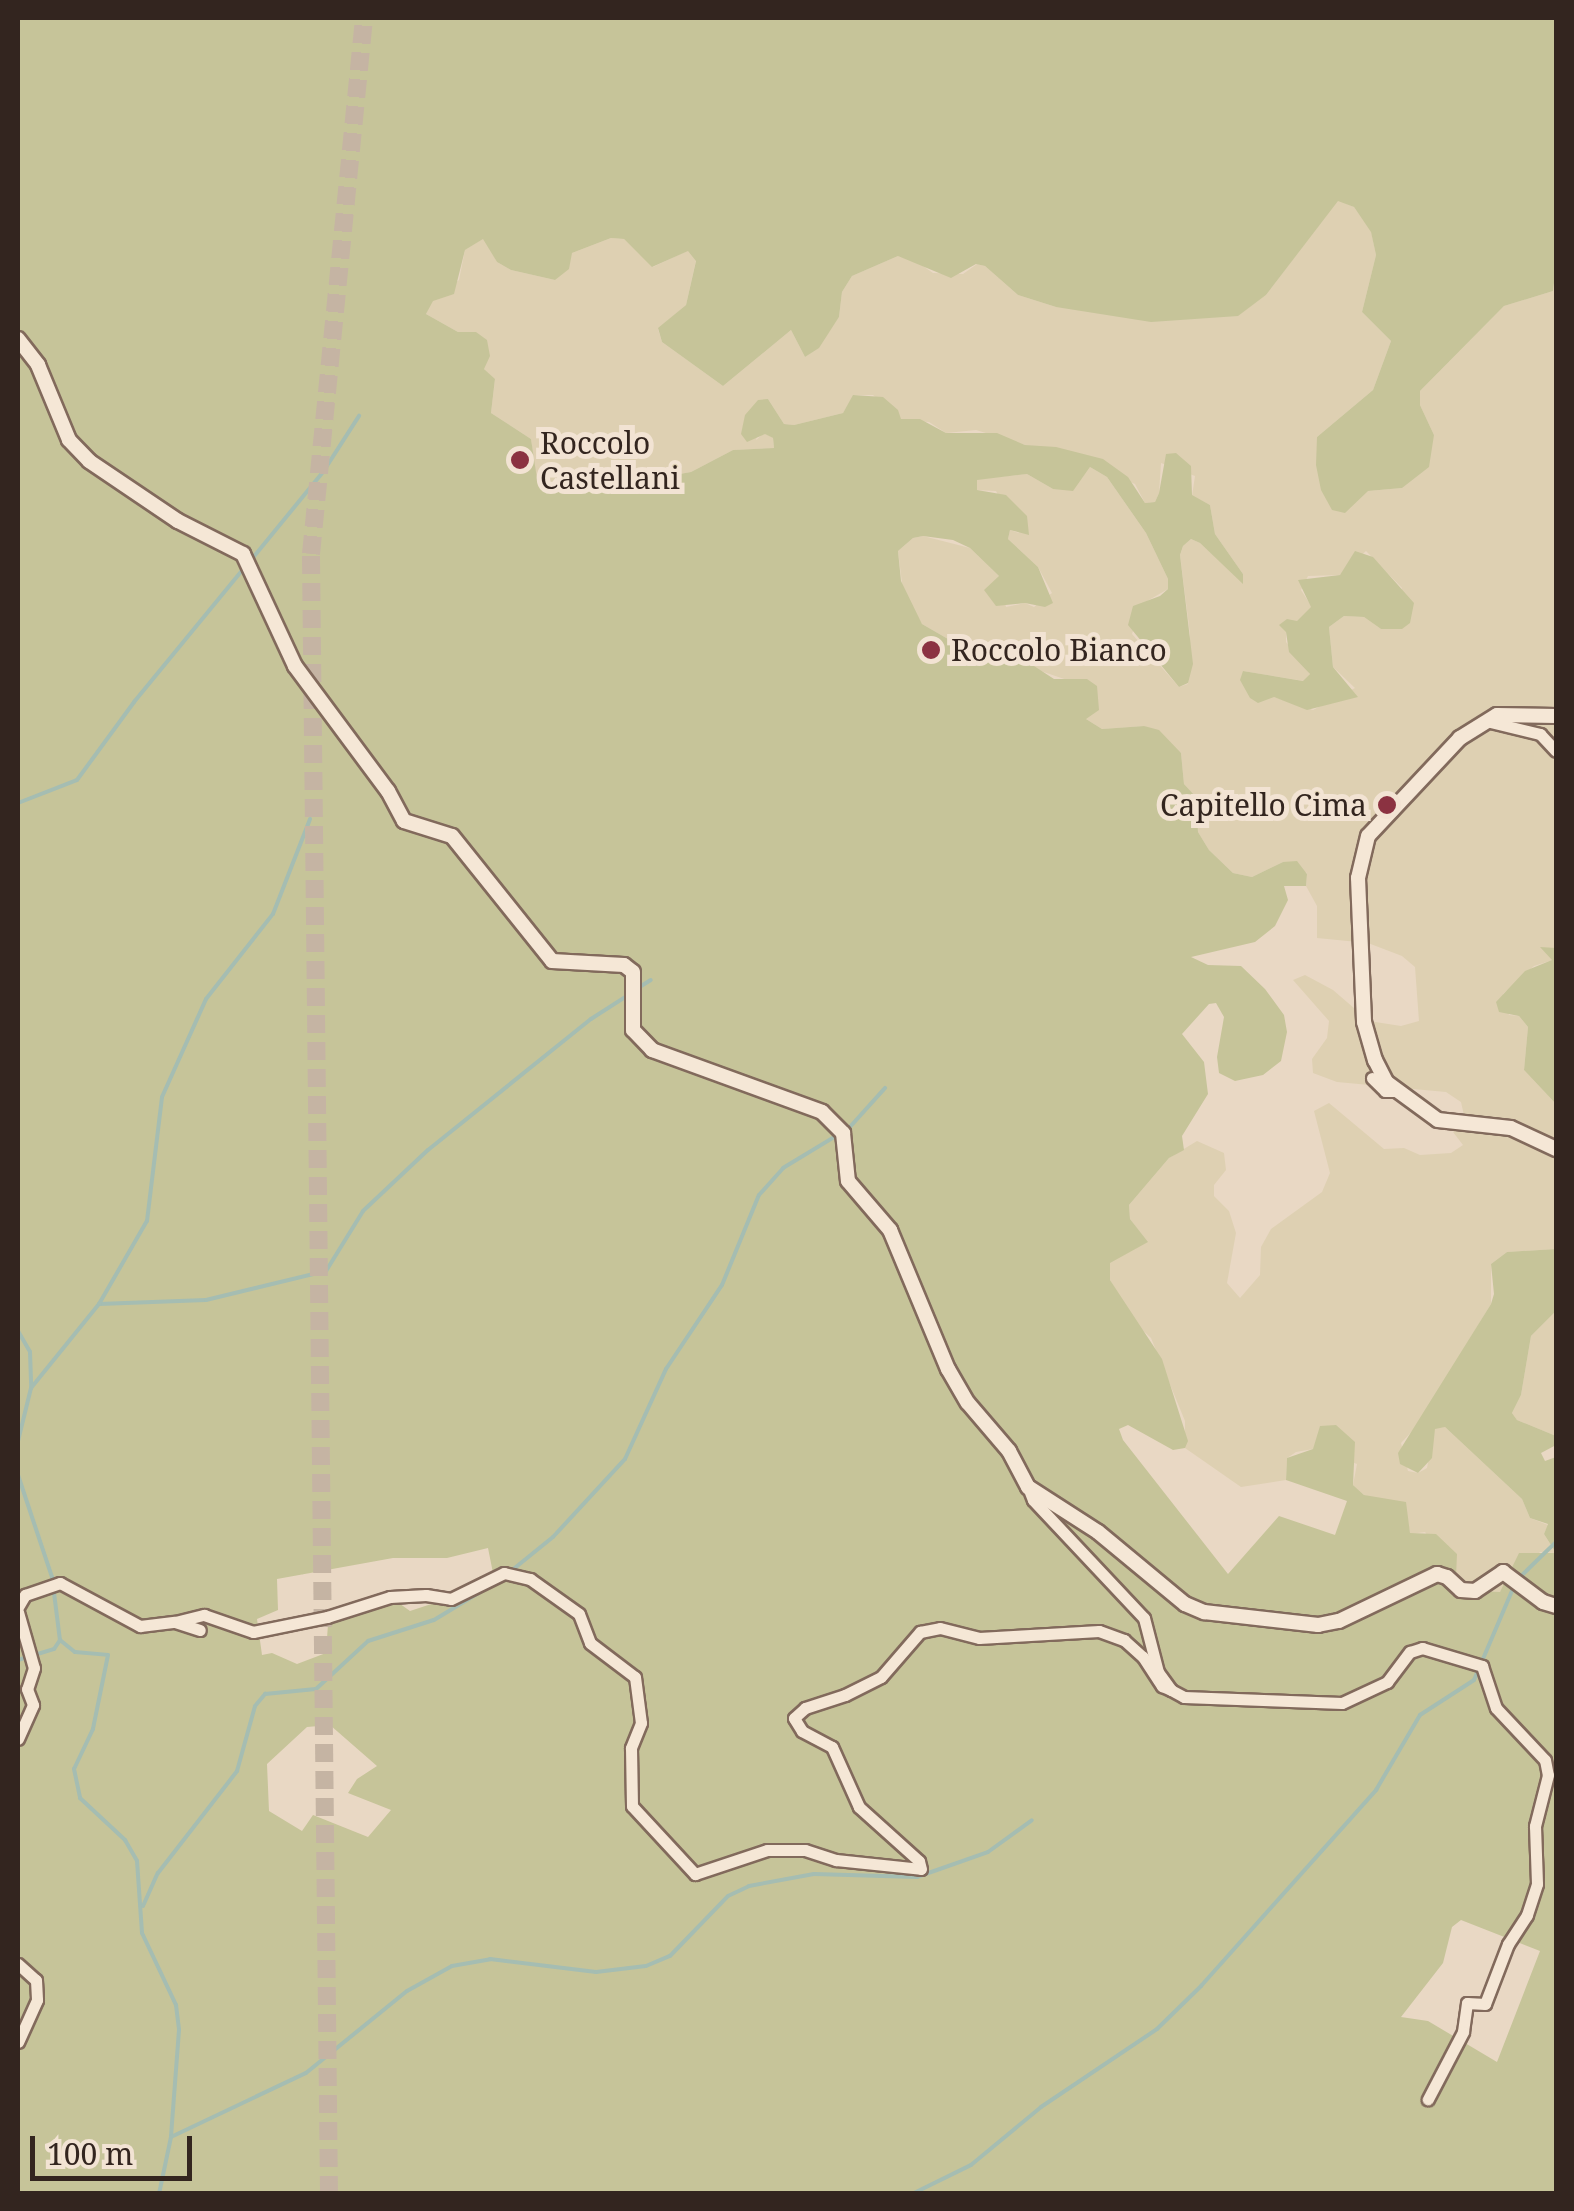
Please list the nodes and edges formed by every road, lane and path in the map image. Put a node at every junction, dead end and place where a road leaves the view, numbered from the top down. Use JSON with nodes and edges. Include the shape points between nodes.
{"nodes":[{"id":1,"x":18,"y":339,"type":"edge"},
{"id":2,"x":1556,"y":716,"type":"edge"},
{"id":3,"x":1486,"y":721,"type":"junction"},
{"id":4,"x":1556,"y":751,"type":"edge"},
{"id":5,"x":1372,"y":1078,"type":"dead end"},
{"id":6,"x":1396,"y":1092,"type":"junction"},
{"id":7,"x":1556,"y":1148,"type":"edge"},
{"id":8,"x":1028,"y":1487,"type":"junction"},
{"id":9,"x":1556,"y":1606,"type":"edge"},
{"id":10,"x":18,"y":1610,"type":"edge"},
{"id":11,"x":175,"y":1622,"type":"junction"},
{"id":12,"x":200,"y":1630,"type":"dead end"},
{"id":13,"x":1171,"y":1690,"type":"junction"},
{"id":14,"x":18,"y":1739,"type":"edge"},
{"id":15,"x":18,"y":1964,"type":"edge"},
{"id":16,"x":18,"y":2042,"type":"edge"},
{"id":17,"x":1430,"y":2095,"type":"dead end"}],
"edges":[{"from":1,"to":8,"type":"street","via":[[38,364],[69,440],[89,461],[247,564],[295,666],[404,820],[452,836],[552,960],[624,965],[633,972],[633,1030],[652,1050],[822,1112],[841,1130],[848,1181],[890,1230],[948,1368]]},
{"from":2,"to":3,"type":"street","via":[[1498,715]]},
{"from":3,"to":4,"type":"street","via":[[1526,728]]},
{"from":3,"to":6,"type":"street","via":[[1447,750],[1362,848],[1364,1022],[1374,1060]]},
{"from":5,"to":6,"type":"street"},
{"from":6,"to":7,"type":"street","via":[[1438,1120],[1511,1128]]},
{"from":8,"to":9,"type":"street","via":[[1204,1612],[1318,1625],[1436,1574],[1475,1591],[1497,1575]]},
{"from":8,"to":13,"type":"street","via":[[1144,1618],[1158,1672]]},
{"from":10,"to":11,"type":"street","via":[[25,1595],[60,1583],[140,1626]]},
{"from":10,"to":14,"type":"street","via":[[34,1668],[27,1689],[33,1705]]},
{"from":11,"to":12,"type":"street"},
{"from":11,"to":13,"type":"street","via":[[204,1615],[254,1632],[390,1598],[451,1599],[504,1573],[530,1579],[580,1614],[590,1643],[635,1677],[641,1723],[631,1748],[632,1806],[695,1874],[767,1850],[921,1869],[860,1806],[832,1748],[794,1718],[881,1677],[920,1632],[940,1628],[979,1638],[1100,1631],[1124,1640]]},
{"from":13,"to":17,"type":"street","via":[[1184,1698],[1342,1703],[1387,1682],[1410,1652],[1422,1648],[1478,1665],[1496,1708],[1545,1760],[1548,1775],[1535,1826],[1537,1884],[1528,1916],[1508,1944],[1485,2004],[1467,2002],[1464,2032]]},
{"from":15,"to":16,"type":"street","via":[[36,1980],[37,2000]]}]}
